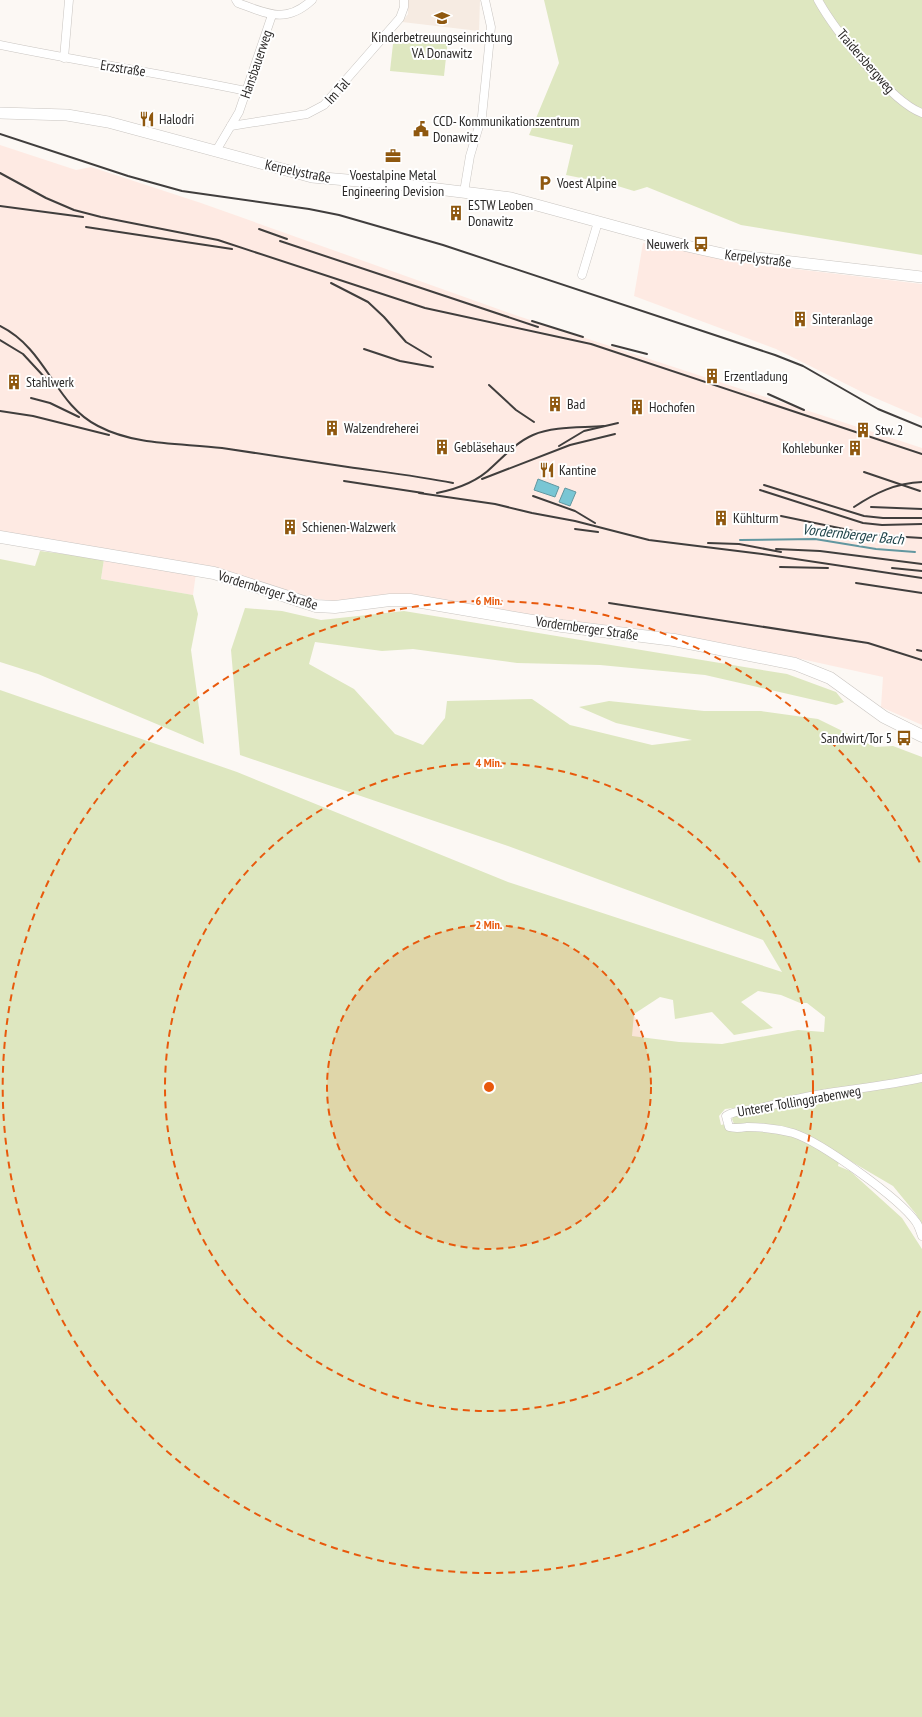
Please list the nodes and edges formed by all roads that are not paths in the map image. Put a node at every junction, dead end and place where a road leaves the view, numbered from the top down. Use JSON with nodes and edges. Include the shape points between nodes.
{"nodes":[{"id":1,"x":69,"y":0,"type":"edge"},
{"id":2,"x":236,"y":0,"type":"edge"},
{"id":3,"x":312,"y":0,"type":"edge"},
{"id":4,"x":404,"y":0,"type":"edge"},
{"id":5,"x":485,"y":0,"type":"edge"},
{"id":6,"x":818,"y":0,"type":"edge"},
{"id":7,"x":272,"y":15,"type":"junction"},
{"id":8,"x":0,"y":45,"type":"edge"},
{"id":9,"x":64,"y":58,"type":"junction"},
{"id":10,"x":246,"y":91,"type":"junction"},
{"id":11,"x":0,"y":113,"type":"edge"},
{"id":12,"x":922,"y":113,"type":"edge"},
{"id":13,"x":231,"y":126,"type":"junction"},
{"id":14,"x":216,"y":151,"type":"junction"},
{"id":15,"x":464,"y":192,"type":"junction"},
{"id":16,"x":598,"y":222,"type":"junction"},
{"id":17,"x":582,"y":275,"type":"dead end"},
{"id":18,"x":922,"y":277,"type":"edge"},
{"id":19,"x":0,"y":537,"type":"edge"},
{"id":20,"x":922,"y":736,"type":"edge"},
{"id":21,"x":922,"y":1078,"type":"edge"},
{"id":22,"x":922,"y":1236,"type":"edge"}],
"edges":[{"from":1,"to":9,"type":"street"},
{"from":2,"to":7,"type":"street"},
{"from":3,"to":7,"type":"street","name":"Hansbauerweg","via":[[296,12]]},
{"from":4,"to":13,"type":"street","name":"Im Tal","via":[[400,18],[317,111]]},
{"from":5,"to":15,"type":"street","via":[[491,27],[482,116],[470,156]]},
{"from":6,"to":12,"type":"street","name":"Traidersbergweg","via":[[828,18],[890,91]]},
{"from":7,"to":10,"type":"street","name":"Hansbauerweg"},
{"from":8,"to":9,"type":"street","name":"Erzstraße"},
{"from":9,"to":10,"type":"street","name":"Erzstraße","via":[[171,75]]},
{"from":10,"to":13,"type":"street","name":"Hansbauerweg"},
{"from":11,"to":14,"type":"main road","name":"Kerpelystraße","via":[[66,115],[108,122]]},
{"from":13,"to":14,"type":"street","name":"Hansbauerweg"},
{"from":14,"to":15,"type":"main road","name":"Kerpelystraße","via":[[312,177]]},
{"from":15,"to":16,"type":"main road","name":"Kerpelystraße","via":[[511,198]]},
{"from":16,"to":17,"type":"street"},
{"from":16,"to":18,"type":"main road","name":"Kerpelystraße","via":[[723,254]]},
{"from":19,"to":20,"type":"main road","name":"Vordernberger Straße","via":[[214,572],[316,606],[335,607],[410,600],[562,626],[674,640],[795,664],[840,684],[884,717]]},
{"from":21,"to":22,"type":"street","name":"Unterer Tollinggrabenweg","via":[[784,1101],[726,1116],[730,1127],[735,1129],[780,1130],[811,1141],[897,1202],[916,1222]]}]}
